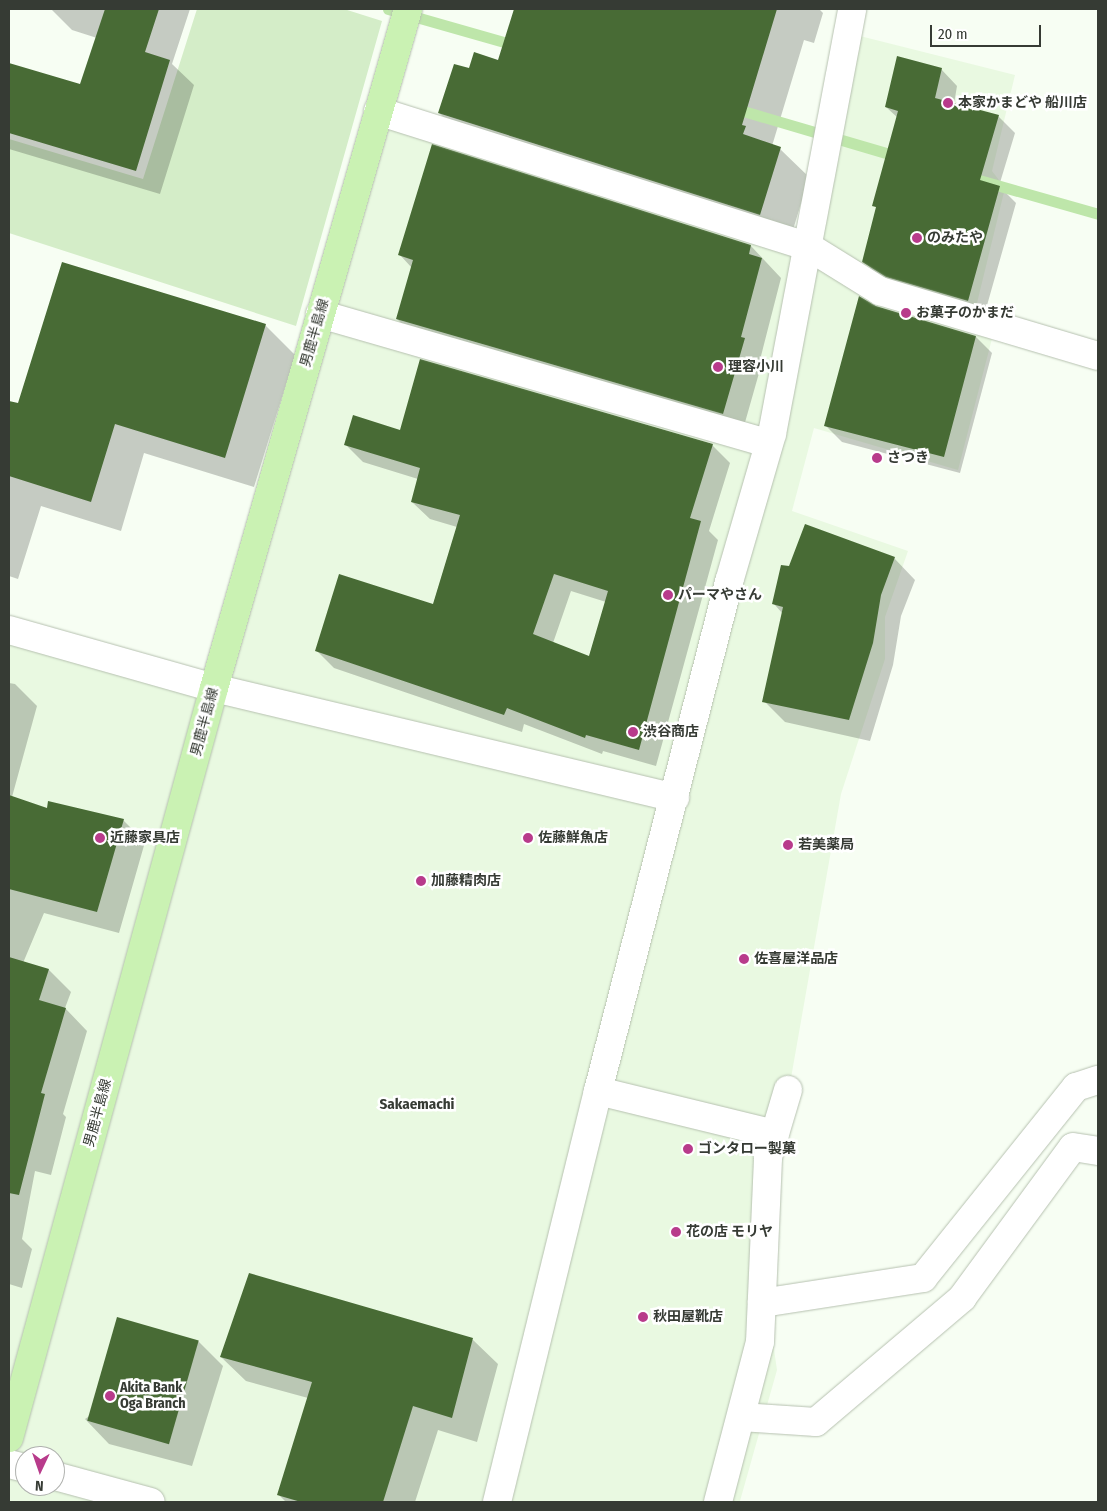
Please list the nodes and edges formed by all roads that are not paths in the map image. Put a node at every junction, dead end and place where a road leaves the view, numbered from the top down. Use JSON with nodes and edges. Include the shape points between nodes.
{"nodes":[{"id":1,"x":408,"y":9,"type":"edge"},
{"id":2,"x":852,"y":9,"type":"edge"},
{"id":3,"x":378,"y":111,"type":"junction"},
{"id":4,"x":809,"y":247,"type":"junction"},
{"id":5,"x":320,"y":314,"type":"junction"},
{"id":6,"x":1098,"y":356,"type":"edge"},
{"id":7,"x":769,"y":444,"type":"junction"},
{"id":8,"x":9,"y":630,"type":"edge"},
{"id":9,"x":214,"y":688,"type":"junction"},
{"id":10,"x":675,"y":798,"type":"junction"},
{"id":11,"x":1098,"y":1080,"type":"edge"},
{"id":12,"x":788,"y":1090,"type":"dead end"},
{"id":13,"x":598,"y":1091,"type":"junction"},
{"id":14,"x":775,"y":1134,"type":"junction"},
{"id":15,"x":1098,"y":1151,"type":"edge"},
{"id":16,"x":762,"y":1303,"type":"junction"},
{"id":17,"x":741,"y":1417,"type":"junction"},
{"id":18,"x":9,"y":1438,"type":"edge"},
{"id":19,"x":65,"y":1479,"type":"edge"},
{"id":20,"x":152,"y":1502,"type":"edge"},
{"id":21,"x":497,"y":1502,"type":"edge"},
{"id":22,"x":718,"y":1502,"type":"edge"}],
"edges":[{"from":1,"to":3,"type":"main road","name":"男鹿半島線"},
{"from":2,"to":4,"type":"street"},
{"from":3,"to":4,"type":"street"},
{"from":3,"to":5,"type":"main road","name":"男鹿半島線"},
{"from":4,"to":6,"type":"street","via":[[880,291]]},
{"from":4,"to":7,"type":"street"},
{"from":5,"to":7,"type":"street"},
{"from":5,"to":9,"type":"main road","name":"男鹿半島線"},
{"from":7,"to":10,"type":"street"},
{"from":8,"to":9,"type":"street"},
{"from":9,"to":10,"type":"street"},
{"from":9,"to":18,"type":"main road","name":"男鹿半島線"},
{"from":10,"to":13,"type":"street"},
{"from":11,"to":16,"type":"street","via":[[1076,1087],[923,1278]]},
{"from":12,"to":14,"type":"street"},
{"from":13,"to":14,"type":"street"},
{"from":13,"to":21,"type":"street"},
{"from":14,"to":16,"type":"street","via":[[768,1157]]},
{"from":15,"to":17,"type":"street","via":[[1073,1147],[962,1298],[816,1422]]},
{"from":16,"to":17,"type":"street","via":[[760,1342]]},
{"from":17,"to":22,"type":"street"},
{"from":19,"to":20,"type":"street"}]}
